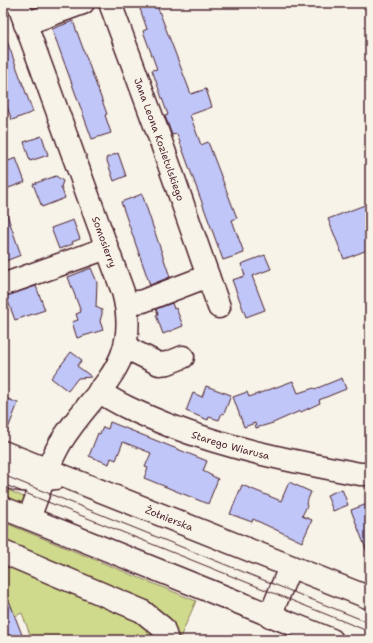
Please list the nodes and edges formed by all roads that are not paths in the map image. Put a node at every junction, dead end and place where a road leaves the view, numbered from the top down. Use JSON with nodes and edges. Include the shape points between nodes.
{"nodes":[{"id":1,"x":18,"y":3,"type":"edge"},
{"id":2,"x":83,"y":3,"type":"edge"},
{"id":3,"x":110,"y":3,"type":"edge"},
{"id":4,"x":25,"y":24,"type":"junction"},
{"id":5,"x":107,"y":248,"type":"junction"},
{"id":6,"x":208,"y":276,"type":"junction"},
{"id":7,"x":3,"y":284,"type":"edge"},
{"id":8,"x":126,"y":304,"type":"junction"},
{"id":9,"x":219,"y":307,"type":"dead end"},
{"id":10,"x":125,"y":347,"type":"junction"},
{"id":11,"x":183,"y":357,"type":"dead end"},
{"id":12,"x":99,"y":391,"type":"junction"},
{"id":13,"x":3,"y":452,"type":"edge"},
{"id":14,"x":46,"y":474,"type":"junction"},
{"id":15,"x":370,"y":474,"type":"edge"},
{"id":16,"x":3,"y":475,"type":"edge"},
{"id":17,"x":3,"y":508,"type":"edge"},
{"id":18,"x":29,"y":518,"type":"junction"},
{"id":19,"x":3,"y":552,"type":"edge"},
{"id":20,"x":290,"y":567,"type":"junction"},
{"id":21,"x":370,"y":598,"type":"edge"},
{"id":22,"x":270,"y":616,"type":"junction"},
{"id":23,"x":168,"y":640,"type":"edge"},
{"id":24,"x":332,"y":640,"type":"edge"}],
"edges":[{"from":1,"to":4,"type":"street","name":"Somosierry"},
{"from":2,"to":4,"type":"street"},
{"from":3,"to":6,"type":"street","name":"Jana Leona Kozietulskiego"},
{"from":4,"to":5,"type":"street","name":"Somosierry"},
{"from":5,"to":7,"type":"street"},
{"from":5,"to":8,"type":"street","name":"Somosierry"},
{"from":6,"to":8,"type":"street","via":[[143,301]]},
{"from":6,"to":9,"type":"street","name":"Jana Leona Kozietulskiego"},
{"from":8,"to":10,"type":"street","name":"Somosierry","via":[[128,331]]},
{"from":10,"to":11,"type":"street","via":[[158,364]]},
{"from":10,"to":12,"type":"street","name":"Somosierry","via":[[114,371]]},
{"from":12,"to":14,"type":"street","name":"Somosierry","via":[[56,450]]},
{"from":12,"to":15,"type":"street","name":"Starego Wiarusa","via":[[139,413],[211,441],[354,473]]},
{"from":13,"to":14,"type":"street"},
{"from":14,"to":16,"type":"street","via":[[20,480]]},
{"from":14,"to":18,"type":"street"},
{"from":14,"to":20,"type":"street","name":"Żołnierska","via":[[71,479]]},
{"from":17,"to":18,"type":"street"},
{"from":18,"to":22,"type":"street"},
{"from":19,"to":23,"type":"street","via":[[142,611],[162,628]]},
{"from":20,"to":21,"type":"street","name":"Żołnierska"},
{"from":20,"to":22,"type":"street"},
{"from":22,"to":24,"type":"street"}]}
